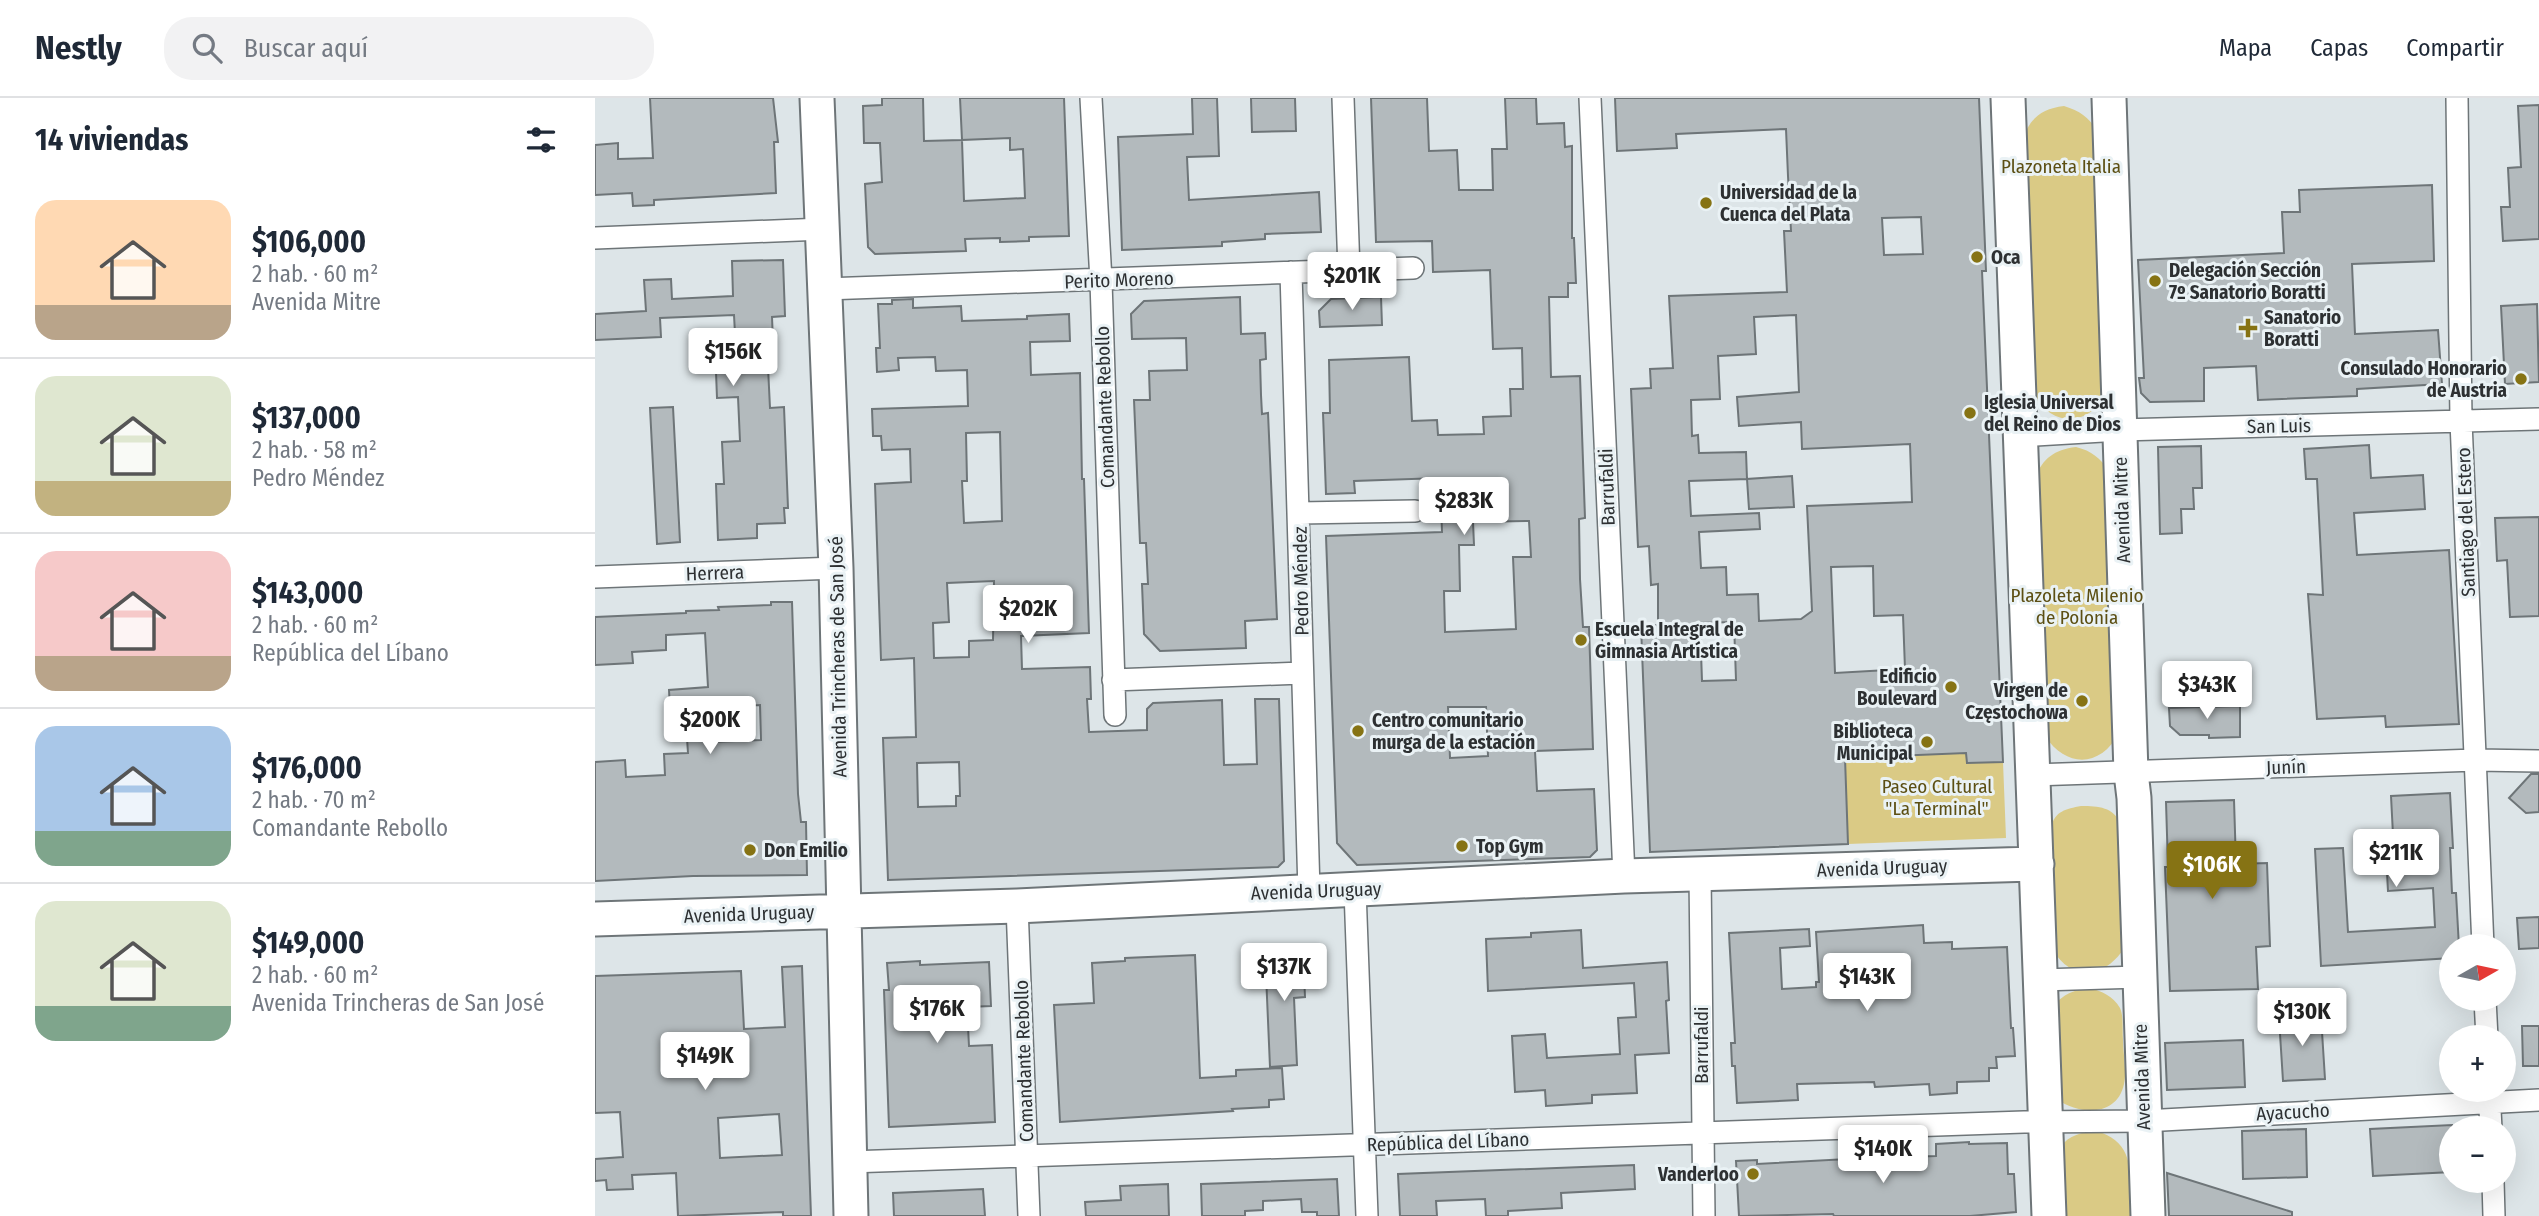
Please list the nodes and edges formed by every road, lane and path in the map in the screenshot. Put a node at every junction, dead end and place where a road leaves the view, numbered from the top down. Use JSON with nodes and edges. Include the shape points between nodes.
{"nodes":[{"id":1,"x":817,"y":98,"type":"edge"},
{"id":2,"x":1091,"y":98,"type":"edge"},
{"id":3,"x":1343,"y":98,"type":"edge"},
{"id":4,"x":1590,"y":98,"type":"edge"},
{"id":5,"x":2013,"y":98,"type":"edge"},
{"id":6,"x":2109,"y":98,"type":"edge"},
{"id":7,"x":2457,"y":98,"type":"edge"},
{"id":8,"x":823,"y":229,"type":"junction"},
{"id":9,"x":595,"y":238,"type":"edge"},
{"id":10,"x":1413,"y":268,"type":"dead end"},
{"id":11,"x":1349,"y":271,"type":"junction"},
{"id":12,"x":1291,"y":272,"type":"junction"},
{"id":13,"x":1101,"y":281,"type":"junction"},
{"id":14,"x":825,"y":289,"type":"junction"},
{"id":15,"x":2539,"y":419,"type":"edge"},
{"id":16,"x":2461,"y":421,"type":"junction"},
{"id":17,"x":2120,"y":430,"type":"junction"},
{"id":18,"x":2020,"y":436,"type":"junction"},
{"id":19,"x":1415,"y":511,"type":"dead end"},
{"id":20,"x":1299,"y":513,"type":"junction"},
{"id":21,"x":836,"y":568,"type":"junction"},
{"id":22,"x":595,"y":578,"type":"edge"},
{"id":23,"x":1302,"y":673,"type":"junction"},
{"id":24,"x":1113,"y":680,"type":"junction"},
{"id":25,"x":1115,"y":715,"type":"dead end"},
{"id":26,"x":2476,"y":760,"type":"junction"},
{"id":27,"x":2539,"y":761,"type":"edge"},
{"id":28,"x":2131,"y":773,"type":"junction"},
{"id":29,"x":2033,"y":775,"type":"junction"},
{"id":30,"x":2037,"y":864,"type":"junction"},
{"id":31,"x":1700,"y":874,"type":"junction"},
{"id":32,"x":1624,"y":876,"type":"junction"},
{"id":33,"x":1355,"y":890,"type":"junction"},
{"id":34,"x":1309,"y":891,"type":"junction"},
{"id":35,"x":1017,"y":906,"type":"junction"},
{"id":36,"x":843,"y":911,"type":"junction"},
{"id":37,"x":595,"y":919,"type":"edge"},
{"id":38,"x":2483,"y":934,"type":"edge"},
{"id":39,"x":2139,"y":976,"type":"junction"},
{"id":40,"x":2041,"y":980,"type":"junction"},
{"id":41,"x":2516,"y":1098,"type":"edge"},
{"id":42,"x":2439,"y":1100,"type":"edge"},
{"id":43,"x":2539,"y":1100,"type":"edge"},
{"id":44,"x":2046,"y":1121,"type":"junction"},
{"id":45,"x":2144,"y":1121,"type":"junction"},
{"id":46,"x":1702,"y":1133,"type":"junction"},
{"id":47,"x":1364,"y":1144,"type":"junction"},
{"id":48,"x":1028,"y":1156,"type":"junction"},
{"id":49,"x":849,"y":1162,"type":"junction"},
{"id":50,"x":2493,"y":1193,"type":"edge"},
{"id":51,"x":851,"y":1216,"type":"edge"},
{"id":52,"x":1029,"y":1216,"type":"edge"},
{"id":53,"x":1367,"y":1216,"type":"edge"},
{"id":54,"x":1704,"y":1216,"type":"edge"},
{"id":55,"x":2049,"y":1216,"type":"edge"},
{"id":56,"x":2148,"y":1216,"type":"edge"},
{"id":57,"x":2494,"y":1216,"type":"edge"}],
"edges":[{"from":1,"to":8,"type":"main road","name":"Avenida Trincheras de San José"},
{"from":2,"to":13,"type":"street","name":"Comandante Rebollo"},
{"from":3,"to":11,"type":"street"},
{"from":4,"to":32,"type":"street","name":"Barrufaldi"},
{"from":5,"to":18,"type":"main road"},
{"from":6,"to":17,"type":"main road","name":"Avenida Mitre"},
{"from":7,"to":16,"type":"street","name":"Santiago del Estero"},
{"from":8,"to":9,"type":"street"},
{"from":8,"to":14,"type":"main road","name":"Avenida Trincheras de San José"},
{"from":10,"to":11,"type":"street","name":"Perito Moreno"},
{"from":11,"to":12,"type":"street","name":"Perito Moreno"},
{"from":12,"to":13,"type":"street","name":"Perito Moreno"},
{"from":12,"to":20,"type":"street","name":"Pedro Méndez"},
{"from":13,"to":14,"type":"street","name":"Perito Moreno"},
{"from":13,"to":24,"type":"street","name":"Comandante Rebollo"},
{"from":14,"to":21,"type":"main road","name":"Avenida Trincheras de San José"},
{"from":15,"to":16,"type":"street","name":"San Luis"},
{"from":16,"to":17,"type":"street","name":"San Luis"},
{"from":16,"to":26,"type":"street","name":"Santiago del Estero"},
{"from":17,"to":18,"type":"street","name":"San Luis"},
{"from":17,"to":28,"type":"main road","name":"Avenida Mitre"},
{"from":18,"to":29,"type":"main road"},
{"from":19,"to":20,"type":"street"},
{"from":20,"to":23,"type":"street","name":"Pedro Méndez"},
{"from":21,"to":22,"type":"street","name":"Herrera"},
{"from":21,"to":36,"type":"main road","name":"Avenida Trincheras de San José"},
{"from":23,"to":24,"type":"street"},
{"from":23,"to":34,"type":"street","name":"Pedro Méndez"},
{"from":24,"to":25,"type":"street","name":"Comandante Rebollo"},
{"from":26,"to":27,"type":"street","name":"Junín"},
{"from":26,"to":28,"type":"street","name":"Junín"},
{"from":26,"to":38,"type":"street","name":"Santiago del Estero"},
{"from":28,"to":29,"type":"street","name":"Junín"},
{"from":28,"to":39,"type":"main road","name":"Avenida Mitre"},
{"from":29,"to":30,"type":"main road"},
{"from":30,"to":31,"type":"main road","name":"Avenida Uruguay"},
{"from":30,"to":40,"type":"main road"},
{"from":31,"to":32,"type":"main road","name":"Avenida Uruguay"},
{"from":31,"to":46,"type":"street","name":"Barrufaldi"},
{"from":32,"to":33,"type":"main road","name":"Avenida Uruguay"},
{"from":33,"to":34,"type":"main road","name":"Avenida Uruguay"},
{"from":33,"to":47,"type":"street"},
{"from":34,"to":35,"type":"main road","name":"Avenida Uruguay"},
{"from":35,"to":36,"type":"main road","name":"Avenida Uruguay"},
{"from":35,"to":48,"type":"street","name":"Comandante Rebollo"},
{"from":36,"to":37,"type":"main road","name":"Avenida Uruguay"},
{"from":36,"to":49,"type":"main road","name":"Avenida Trincheras de San José"},
{"from":39,"to":40,"type":"street"},
{"from":39,"to":45,"type":"main road","name":"Avenida Mitre"},
{"from":40,"to":44,"type":"main road"},
{"from":41,"to":43,"type":"street","name":"Ayacucho"},
{"from":42,"to":45,"type":"street","name":"Ayacucho"},
{"from":44,"to":45,"type":"street","name":"Ayacucho"},
{"from":44,"to":46,"type":"street","name":"República del Líbano"},
{"from":44,"to":55,"type":"main road"},
{"from":45,"to":56,"type":"main road","name":"Avenida Mitre"},
{"from":46,"to":47,"type":"street","name":"República del Líbano"},
{"from":46,"to":54,"type":"street","name":"Barrufaldi"},
{"from":47,"to":48,"type":"street","name":"República del Líbano"},
{"from":47,"to":53,"type":"street"},
{"from":48,"to":49,"type":"street","name":"República del Líbano"},
{"from":48,"to":52,"type":"street","name":"Comandante Rebollo"},
{"from":49,"to":51,"type":"main road","name":"Avenida Trincheras de San José"},
{"from":50,"to":57,"type":"street"}]}
